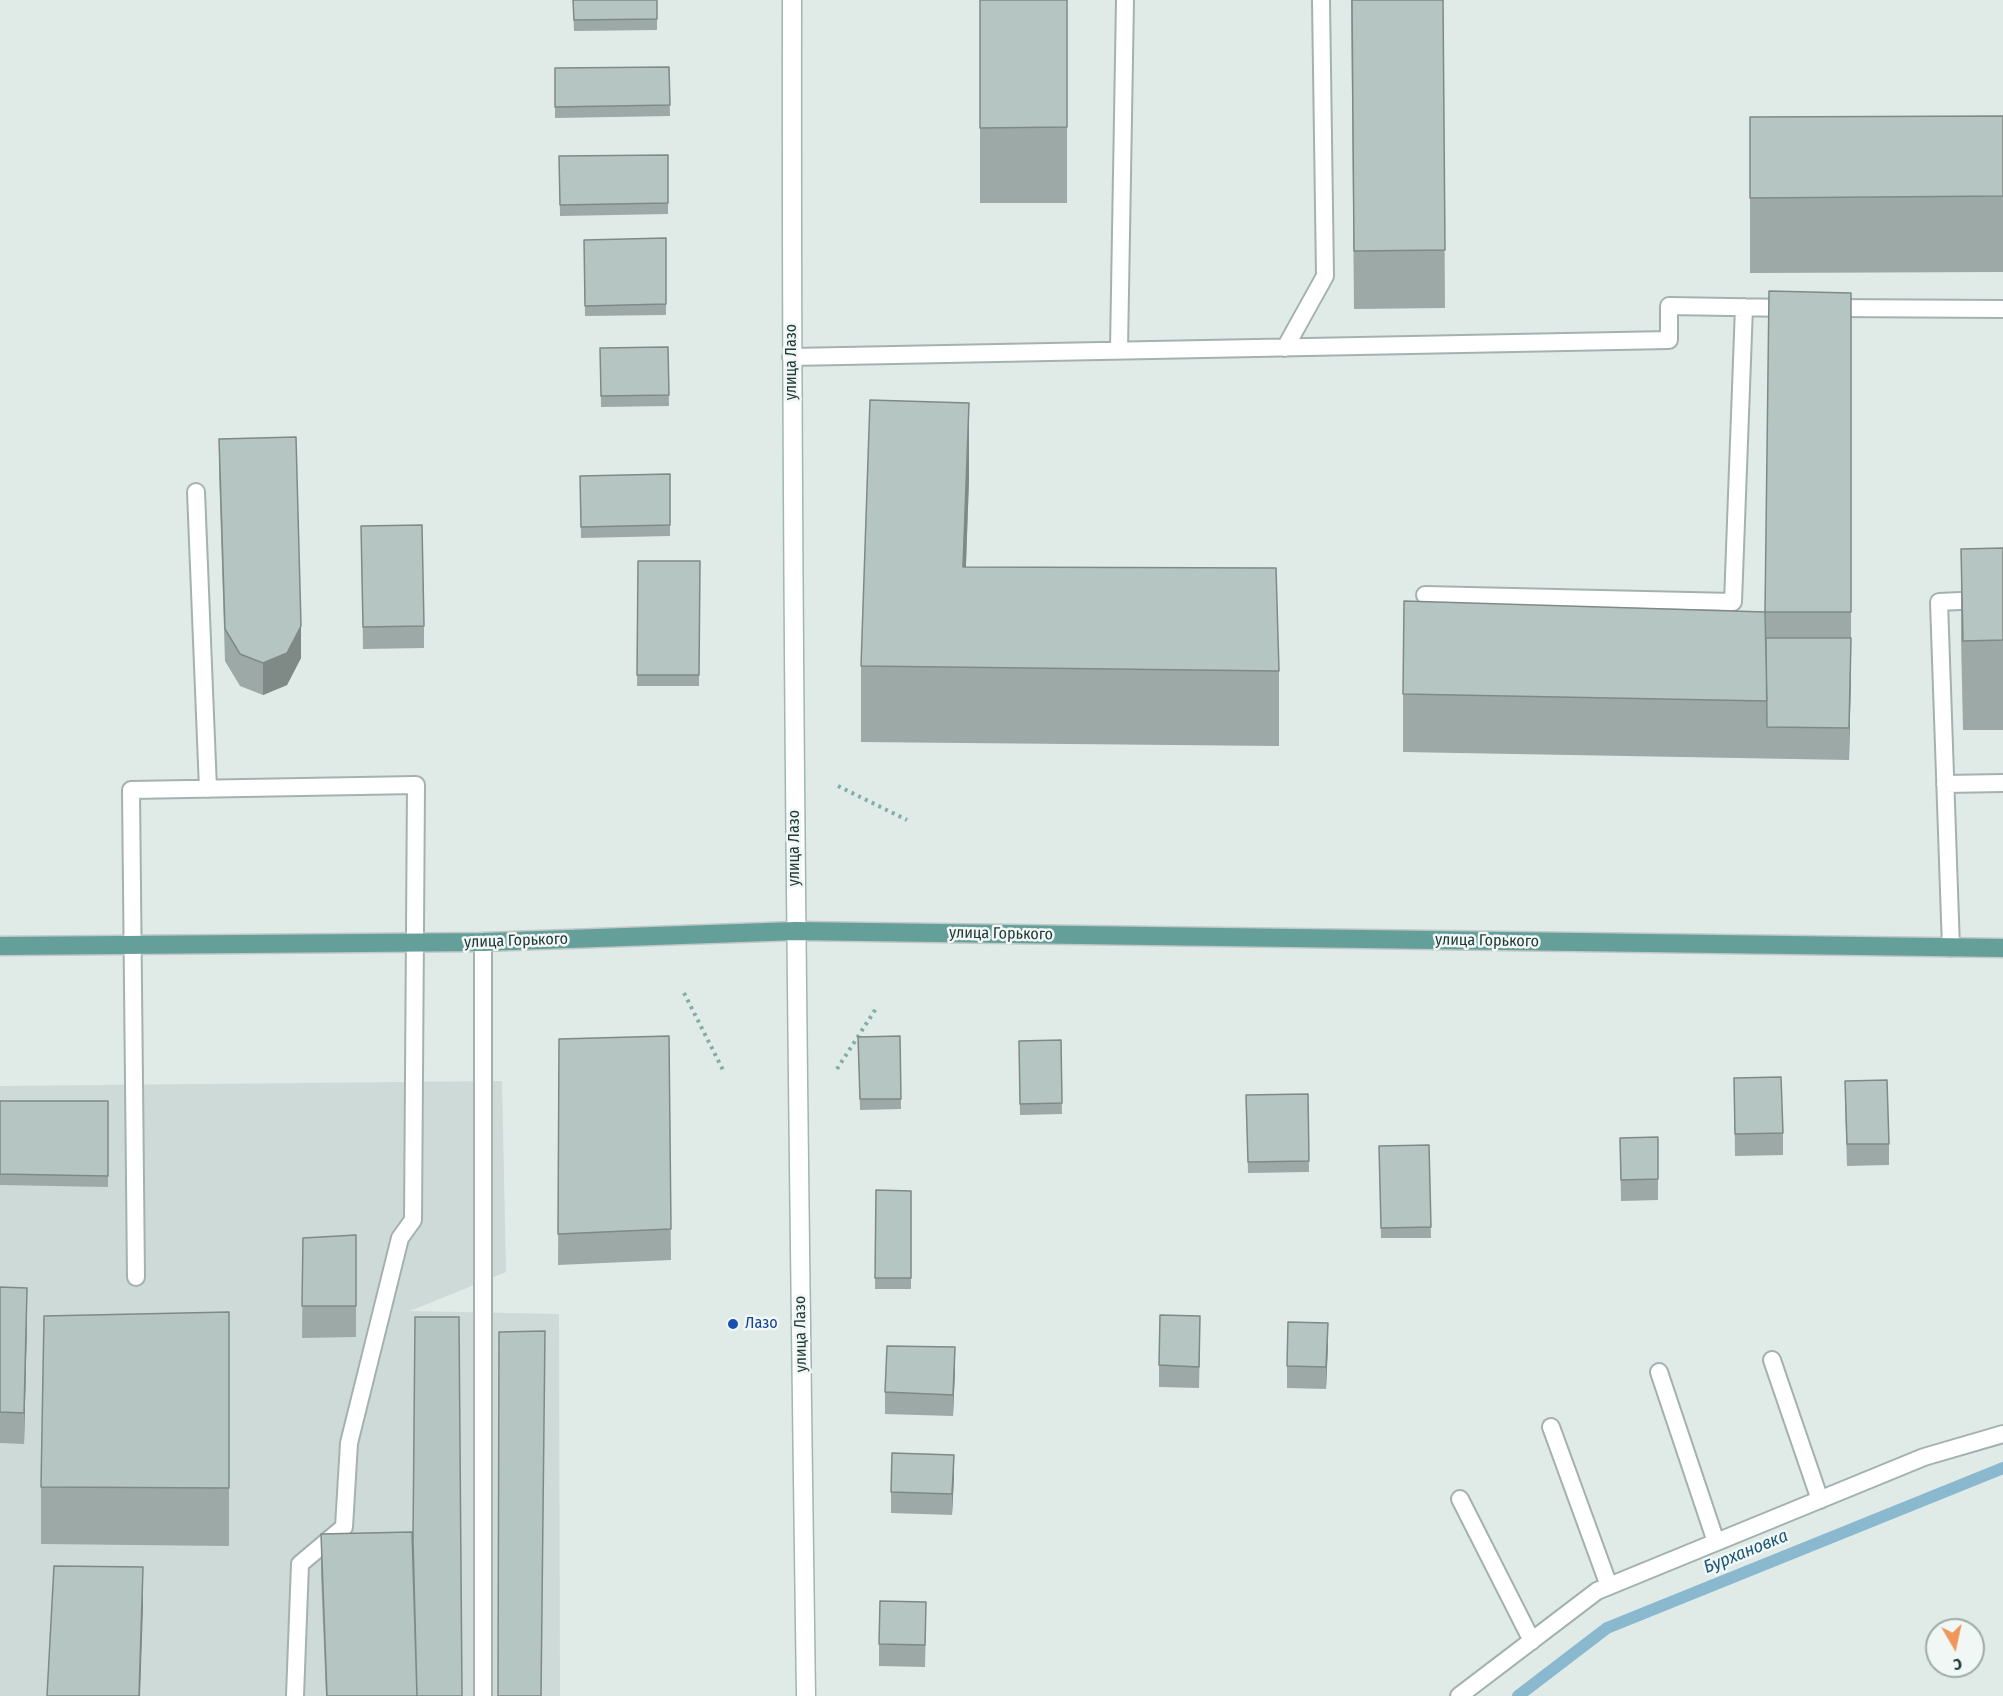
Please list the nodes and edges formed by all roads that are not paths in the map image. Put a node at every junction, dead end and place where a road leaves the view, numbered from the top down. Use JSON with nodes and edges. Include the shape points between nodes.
{"nodes":[{"id":1,"x":792,"y":0,"type":"edge"},
{"id":2,"x":1125,"y":0,"type":"edge"},
{"id":3,"x":1321,"y":0,"type":"edge"},
{"id":4,"x":1744,"y":308,"type":"junction"},
{"id":5,"x":2003,"y":309,"type":"edge"},
{"id":6,"x":1285,"y":348,"type":"junction"},
{"id":7,"x":1119,"y":350,"type":"junction"},
{"id":8,"x":791,"y":357,"type":"junction"},
{"id":9,"x":196,"y":492,"type":"dead end"},
{"id":10,"x":1425,"y":595,"type":"dead end"},
{"id":11,"x":2003,"y":599,"type":"edge"},
{"id":12,"x":2003,"y":783,"type":"edge"},
{"id":13,"x":1945,"y":784,"type":"junction"},
{"id":14,"x":208,"y":789,"type":"junction"},
{"id":15,"x":796,"y":931,"type":"junction"},
{"id":16,"x":415,"y":942,"type":"junction"},
{"id":17,"x":483,"y":942,"type":"junction"},
{"id":18,"x":0,"y":946,"type":"edge"},
{"id":19,"x":134,"y":946,"type":"junction"},
{"id":20,"x":1951,"y":948,"type":"junction"},
{"id":21,"x":2003,"y":948,"type":"edge"},
{"id":22,"x":136,"y":1276,"type":"dead end"},
{"id":23,"x":1772,"y":1360,"type":"dead end"},
{"id":24,"x":1659,"y":1371,"type":"dead end"},
{"id":25,"x":1551,"y":1427,"type":"dead end"},
{"id":26,"x":2003,"y":1434,"type":"edge"},
{"id":27,"x":1460,"y":1499,"type":"dead end"},
{"id":28,"x":1820,"y":1500,"type":"junction"},
{"id":29,"x":1716,"y":1542,"type":"junction"},
{"id":30,"x":1609,"y":1586,"type":"junction"},
{"id":31,"x":1532,"y":1641,"type":"junction"},
{"id":32,"x":295,"y":1696,"type":"edge"},
{"id":33,"x":483,"y":1696,"type":"edge"},
{"id":34,"x":806,"y":1696,"type":"edge"},
{"id":35,"x":1459,"y":1696,"type":"edge"}],
"edges":[{"from":1,"to":8,"type":"main road","name":"улица Лазо"},
{"from":2,"to":7,"type":"lane"},
{"from":3,"to":6,"type":"lane","via":[[1325,276]]},
{"from":4,"to":5,"type":"lane"},
{"from":4,"to":6,"type":"lane","via":[[1669,306],[1669,340]]},
{"from":4,"to":10,"type":"lane","via":[[1733,602]]},
{"from":6,"to":7,"type":"lane"},
{"from":7,"to":8,"type":"lane"},
{"from":8,"to":15,"type":"main road","name":"улица Лазо"},
{"from":9,"to":14,"type":"lane"},
{"from":11,"to":13,"type":"lane","via":[[1939,602]]},
{"from":12,"to":13,"type":"lane"},
{"from":13,"to":20,"type":"lane"},
{"from":14,"to":16,"type":"lane","via":[[416,785]]},
{"from":14,"to":19,"type":"lane","via":[[131,790]]},
{"from":15,"to":17,"type":"main road","name":"улица Горького"},
{"from":15,"to":20,"type":"main road","name":"улица Горького"},
{"from":15,"to":34,"type":"main road","name":"улица Лазо"},
{"from":16,"to":17,"type":"main road","name":"улица Горького"},
{"from":16,"to":19,"type":"main road","name":"улица Горького"},
{"from":16,"to":32,"type":"lane","via":[[413,1220],[400,1238],[349,1443],[344,1527],[300,1563]]},
{"from":17,"to":33,"type":"lane"},
{"from":18,"to":19,"type":"main road","name":"улица Горького"},
{"from":19,"to":22,"type":"lane"},
{"from":20,"to":21,"type":"main road","name":"улица Горького"},
{"from":23,"to":28,"type":"lane"},
{"from":24,"to":29,"type":"lane"},
{"from":25,"to":30,"type":"lane"},
{"from":26,"to":28,"type":"lane","via":[[1924,1457]]},
{"from":27,"to":31,"type":"lane"},
{"from":28,"to":29,"type":"lane"},
{"from":29,"to":30,"type":"lane"},
{"from":30,"to":31,"type":"lane"},
{"from":31,"to":35,"type":"lane"}]}
